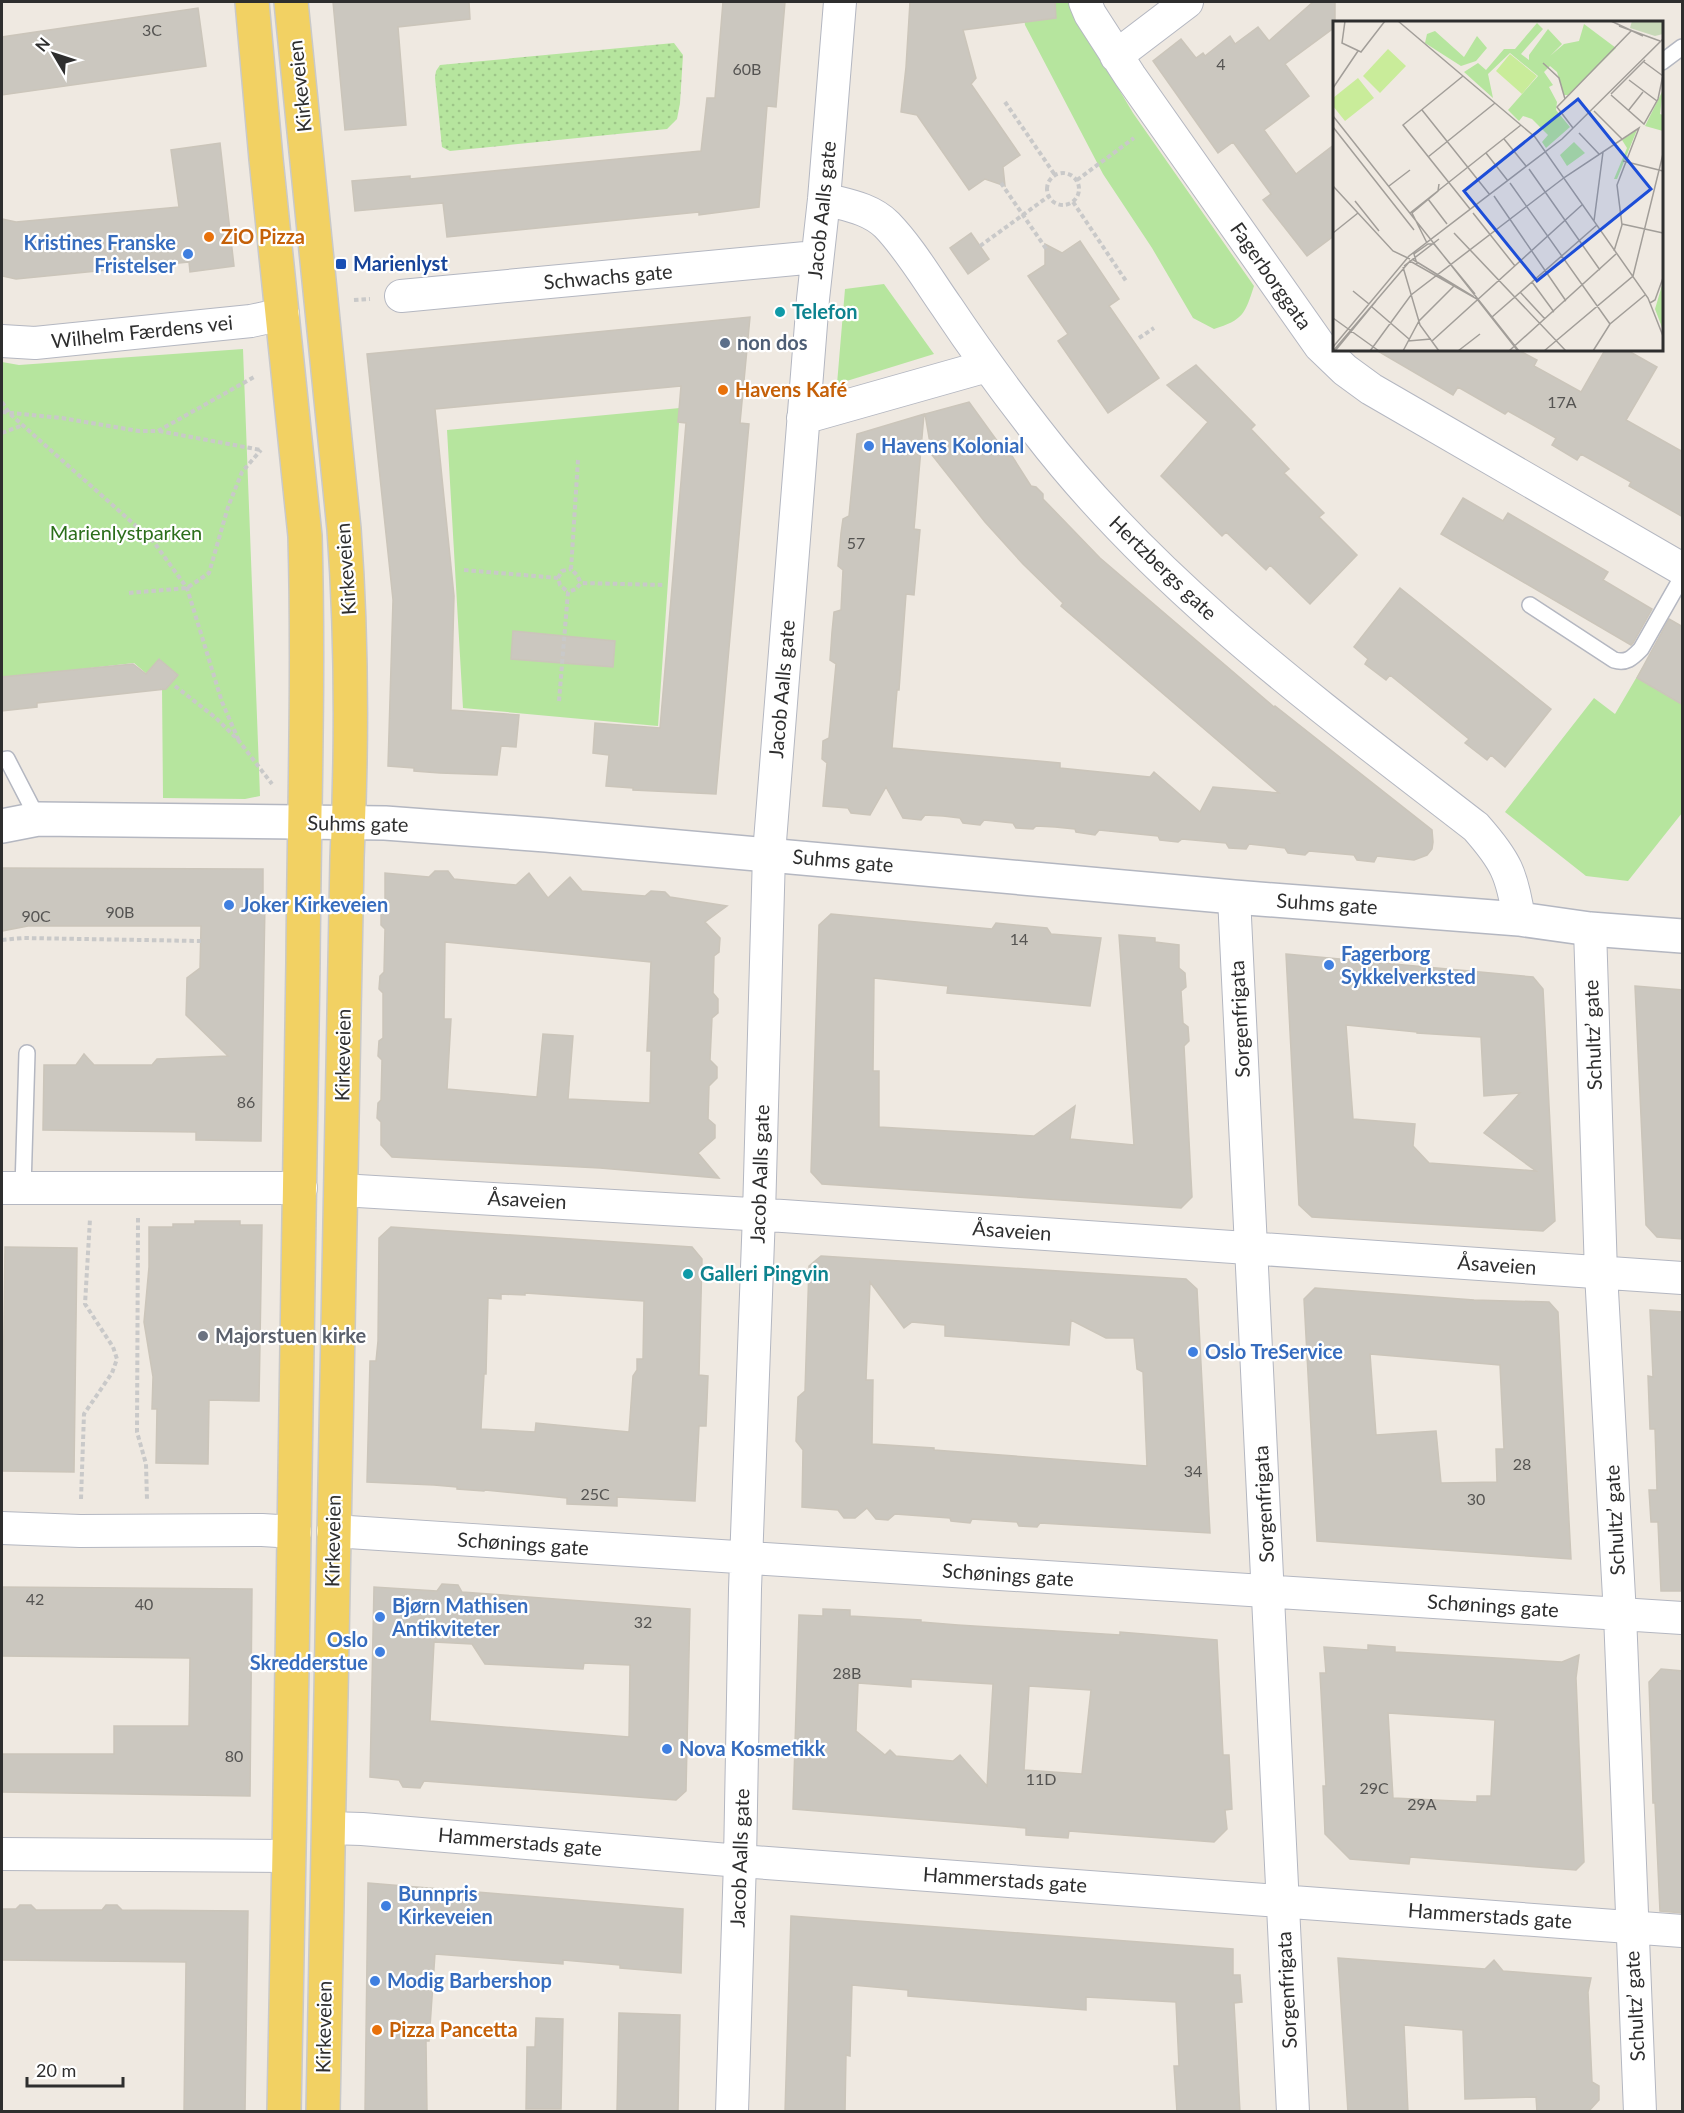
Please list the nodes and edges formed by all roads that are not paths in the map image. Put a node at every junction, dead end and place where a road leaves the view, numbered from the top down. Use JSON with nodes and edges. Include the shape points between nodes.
{"nodes":[{"id":1,"x":252,"y":2,"type":"edge"},
{"id":2,"x":291,"y":2,"type":"edge"},
{"id":3,"x":840,"y":2,"type":"edge"},
{"id":4,"x":1085,"y":2,"type":"edge"},
{"id":5,"x":1187,"y":2,"type":"edge"},
{"id":6,"x":1683,"y":47,"type":"edge"},
{"id":7,"x":1116,"y":56,"type":"junction"},
{"id":8,"x":1663,"y":61,"type":"edge"},
{"id":9,"x":824,"y":199,"type":"junction"},
{"id":10,"x":816,"y":257,"type":"junction"},
{"id":11,"x":401,"y":296,"type":"dead end"},
{"id":12,"x":283,"y":314,"type":"junction"},
{"id":13,"x":2,"y":340,"type":"edge"},
{"id":14,"x":987,"y":366,"type":"junction"},
{"id":15,"x":803,"y":418,"type":"junction"},
{"id":16,"x":1683,"y":569,"type":"edge"},
{"id":17,"x":1683,"y":577,"type":"edge"},
{"id":18,"x":1530,"y":605,"type":"dead end"},
{"id":19,"x":2,"y":760,"type":"edge"},
{"id":20,"x":38,"y":819,"type":"junction"},
{"id":21,"x":349,"y":821,"type":"junction"},
{"id":22,"x":304,"y":822,"type":"junction"},
{"id":23,"x":2,"y":826,"type":"edge"},
{"id":24,"x":769,"y":854,"type":"junction"},
{"id":25,"x":1234,"y":897,"type":"junction"},
{"id":26,"x":1519,"y":919,"type":"junction"},
{"id":27,"x":1590,"y":929,"type":"junction"},
{"id":28,"x":1683,"y":936,"type":"edge"},
{"id":29,"x":27,"y":1053,"type":"dead end"},
{"id":30,"x":12,"y":1188,"type":"edge"},
{"id":31,"x":301,"y":1188,"type":"junction"},
{"id":32,"x":341,"y":1190,"type":"junction"},
{"id":33,"x":759,"y":1214,"type":"junction"},
{"id":34,"x":1250,"y":1246,"type":"junction"},
{"id":35,"x":1601,"y":1273,"type":"junction"},
{"id":36,"x":1683,"y":1278,"type":"edge"},
{"id":37,"x":2,"y":1528,"type":"edge"},
{"id":38,"x":295,"y":1532,"type":"junction"},
{"id":39,"x":333,"y":1532,"type":"junction"},
{"id":40,"x":746,"y":1559,"type":"junction"},
{"id":41,"x":1269,"y":1592,"type":"junction"},
{"id":42,"x":1620,"y":1614,"type":"junction"},
{"id":43,"x":1683,"y":1618,"type":"edge"},
{"id":44,"x":328,"y":1828,"type":"junction"},
{"id":45,"x":2,"y":1854,"type":"edge"},
{"id":46,"x":289,"y":1856,"type":"junction"},
{"id":47,"x":740,"y":1861,"type":"junction"},
{"id":48,"x":1282,"y":1900,"type":"junction"},
{"id":49,"x":1631,"y":1927,"type":"junction"},
{"id":50,"x":1683,"y":1931,"type":"edge"},
{"id":51,"x":284,"y":2112,"type":"edge"},
{"id":52,"x":323,"y":2112,"type":"edge"},
{"id":53,"x":732,"y":2112,"type":"edge"},
{"id":54,"x":1293,"y":2112,"type":"edge"},
{"id":55,"x":1640,"y":2112,"type":"edge"}],
"edges":[{"from":1,"to":12,"type":"main road","name":"Kirkeveien"},
{"from":2,"to":21,"type":"main road","name":"Kirkeveien","via":[[344,529],[352,692]]},
{"from":3,"to":9,"type":"street","name":"Jacob Aalls gate"},
{"from":4,"to":7,"type":"street","name":"Fagerborggata"},
{"from":5,"to":7,"type":"street"},
{"from":6,"to":8,"type":"lane"},
{"from":7,"to":16,"type":"street","name":"Fagerborggata","via":[[1320,346],[1345,370],[1371,389]]},
{"from":9,"to":10,"type":"street","name":"Jacob Aalls gate"},
{"from":9,"to":14,"type":"street","name":"Hertzbergs gate","via":[[862,208],[886,224]]},
{"from":10,"to":11,"type":"street","name":"Schwachs gate"},
{"from":10,"to":15,"type":"street","name":"Jacob Aalls gate"},
{"from":12,"to":13,"type":"street","name":"Wilhelm Færdens vei","via":[[250,321],[58,341]]},
{"from":12,"to":22,"type":"main road","name":"Kirkeveien","via":[[305,536],[308,681]]},
{"from":14,"to":15,"type":"street"},
{"from":14,"to":26,"type":"street","name":"Hertzbergs gate","via":[[1075,479],[1197,603],[1330,714],[1476,827],[1508,869]]},
{"from":15,"to":24,"type":"street","name":"Jacob Aalls gate"},
{"from":17,"to":18,"type":"lane","via":[[1641,649],[1625,662],[1614,660]]},
{"from":19,"to":20,"type":"lane","via":[[7,759]]},
{"from":20,"to":22,"type":"street","name":"Suhms gate"},
{"from":20,"to":23,"type":"street","name":"Suhms gate"},
{"from":21,"to":22,"type":"street","name":"Suhms gate"},
{"from":21,"to":24,"type":"street","name":"Suhms gate"},
{"from":21,"to":32,"type":"main road","name":"Kirkeveien"},
{"from":22,"to":31,"type":"main road","name":"Kirkeveien"},
{"from":24,"to":25,"type":"street","name":"Suhms gate"},
{"from":24,"to":33,"type":"street","name":"Jacob Aalls gate"},
{"from":25,"to":26,"type":"street","name":"Suhms gate"},
{"from":25,"to":34,"type":"street","name":"Sorgenfrigata"},
{"from":26,"to":27,"type":"street","name":"Suhms gate"},
{"from":27,"to":28,"type":"street","name":"Suhms gate"},
{"from":27,"to":35,"type":"street","name":"Schultz’ gate"},
{"from":29,"to":30,"type":"lane"},
{"from":30,"to":31,"type":"street"},
{"from":31,"to":38,"type":"main road","name":"Kirkeveien"},
{"from":32,"to":33,"type":"street","name":"Åsaveien"},
{"from":32,"to":39,"type":"main road","name":"Kirkeveien"},
{"from":33,"to":34,"type":"street","name":"Åsaveien"},
{"from":33,"to":40,"type":"street","name":"Jacob Aalls gate"},
{"from":34,"to":35,"type":"street","name":"Åsaveien"},
{"from":34,"to":41,"type":"street","name":"Sorgenfrigata"},
{"from":35,"to":36,"type":"street","name":"Åsaveien"},
{"from":35,"to":42,"type":"street","name":"Schultz’ gate"},
{"from":37,"to":38,"type":"street"},
{"from":38,"to":46,"type":"main road","name":"Kirkeveien"},
{"from":39,"to":40,"type":"street","name":"Schønings gate"},
{"from":39,"to":44,"type":"main road","name":"Kirkeveien"},
{"from":40,"to":41,"type":"street","name":"Schønings gate"},
{"from":40,"to":47,"type":"street","name":"Jacob Aalls gate"},
{"from":41,"to":42,"type":"street","name":"Schønings gate"},
{"from":41,"to":48,"type":"street","name":"Sorgenfrigata"},
{"from":42,"to":43,"type":"street","name":"Schønings gate"},
{"from":42,"to":49,"type":"street","name":"Schultz’ gate"},
{"from":44,"to":47,"type":"street","name":"Hammerstads gate"},
{"from":44,"to":52,"type":"main road","name":"Kirkeveien"},
{"from":45,"to":46,"type":"street"},
{"from":46,"to":51,"type":"main road","name":"Kirkeveien"},
{"from":47,"to":48,"type":"street","name":"Hammerstads gate"},
{"from":47,"to":53,"type":"street","name":"Jacob Aalls gate"},
{"from":48,"to":49,"type":"street","name":"Hammerstads gate"},
{"from":48,"to":54,"type":"street","name":"Sorgenfrigata"},
{"from":49,"to":50,"type":"street","name":"Hammerstads gate"},
{"from":49,"to":55,"type":"street","name":"Schultz’ gate"}]}
